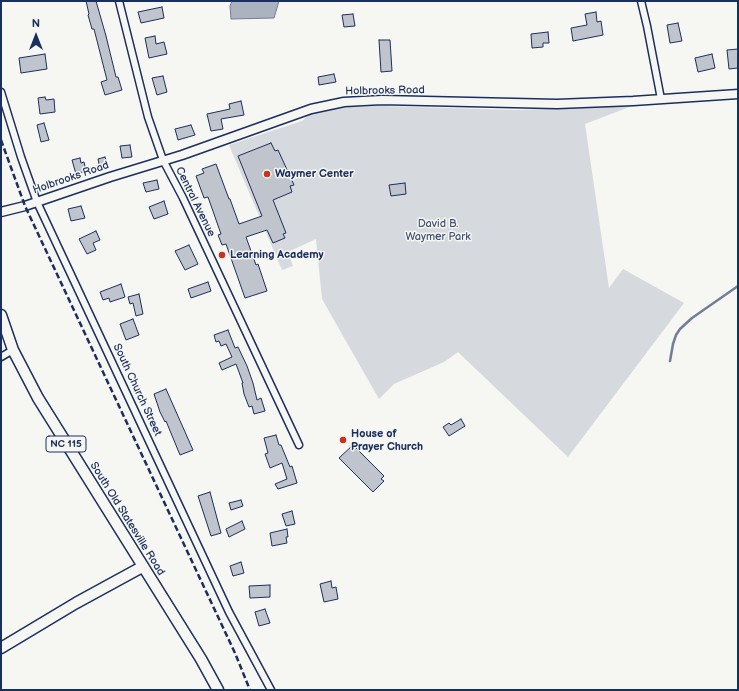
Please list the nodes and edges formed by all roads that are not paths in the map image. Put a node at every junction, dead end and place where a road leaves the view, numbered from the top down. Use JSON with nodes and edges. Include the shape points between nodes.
{"nodes":[{"id":1,"x":119,"y":1,"type":"edge"},
{"id":2,"x":640,"y":1,"type":"edge"},
{"id":3,"x":1,"y":92,"type":"edge"},
{"id":4,"x":738,"y":94,"type":"edge"},
{"id":5,"x":661,"y":99,"type":"junction"},
{"id":6,"x":163,"y":160,"type":"junction"},
{"id":7,"x":37,"y":202,"type":"junction"},
{"id":8,"x":1,"y":212,"type":"edge"},
{"id":9,"x":1,"y":315,"type":"edge"},
{"id":10,"x":13,"y":350,"type":"junction"},
{"id":11,"x":1,"y":357,"type":"edge"},
{"id":12,"x":299,"y":445,"type":"dead end"},
{"id":13,"x":142,"y":567,"type":"junction"},
{"id":14,"x":1,"y":648,"type":"edge"},
{"id":15,"x":218,"y":690,"type":"edge"},
{"id":16,"x":271,"y":690,"type":"edge"}],
"edges":[{"from":1,"to":6,"type":"street","name":"Central Avenue","via":[[148,117]]},
{"from":2,"to":5,"type":"street"},
{"from":3,"to":7,"type":"street","name":"South Church Street"},
{"from":4,"to":5,"type":"street","name":"Holbrooks Road"},
{"from":5,"to":6,"type":"street","name":"Holbrooks Road","via":[[557,104],[382,100],[344,102],[311,109]]},
{"from":6,"to":7,"type":"street","name":"Holbrooks Road"},
{"from":6,"to":12,"type":"street","name":"Central Avenue"},
{"from":7,"to":8,"type":"street","name":"Holbrooks Road"},
{"from":7,"to":16,"type":"street","name":"South Church Street","via":[[229,612]]},
{"from":9,"to":10,"type":"main road","name":"South Old Statesville Road","number":"NC 115"},
{"from":10,"to":11,"type":"street"},
{"from":10,"to":13,"type":"main road","name":"South Old Statesville Road","number":"NC 115","via":[[38,398]]},
{"from":13,"to":14,"type":"main road","via":[[70,606]]},
{"from":13,"to":15,"type":"main road","name":"South Old Statesville Road","number":"NC 115"}]}
